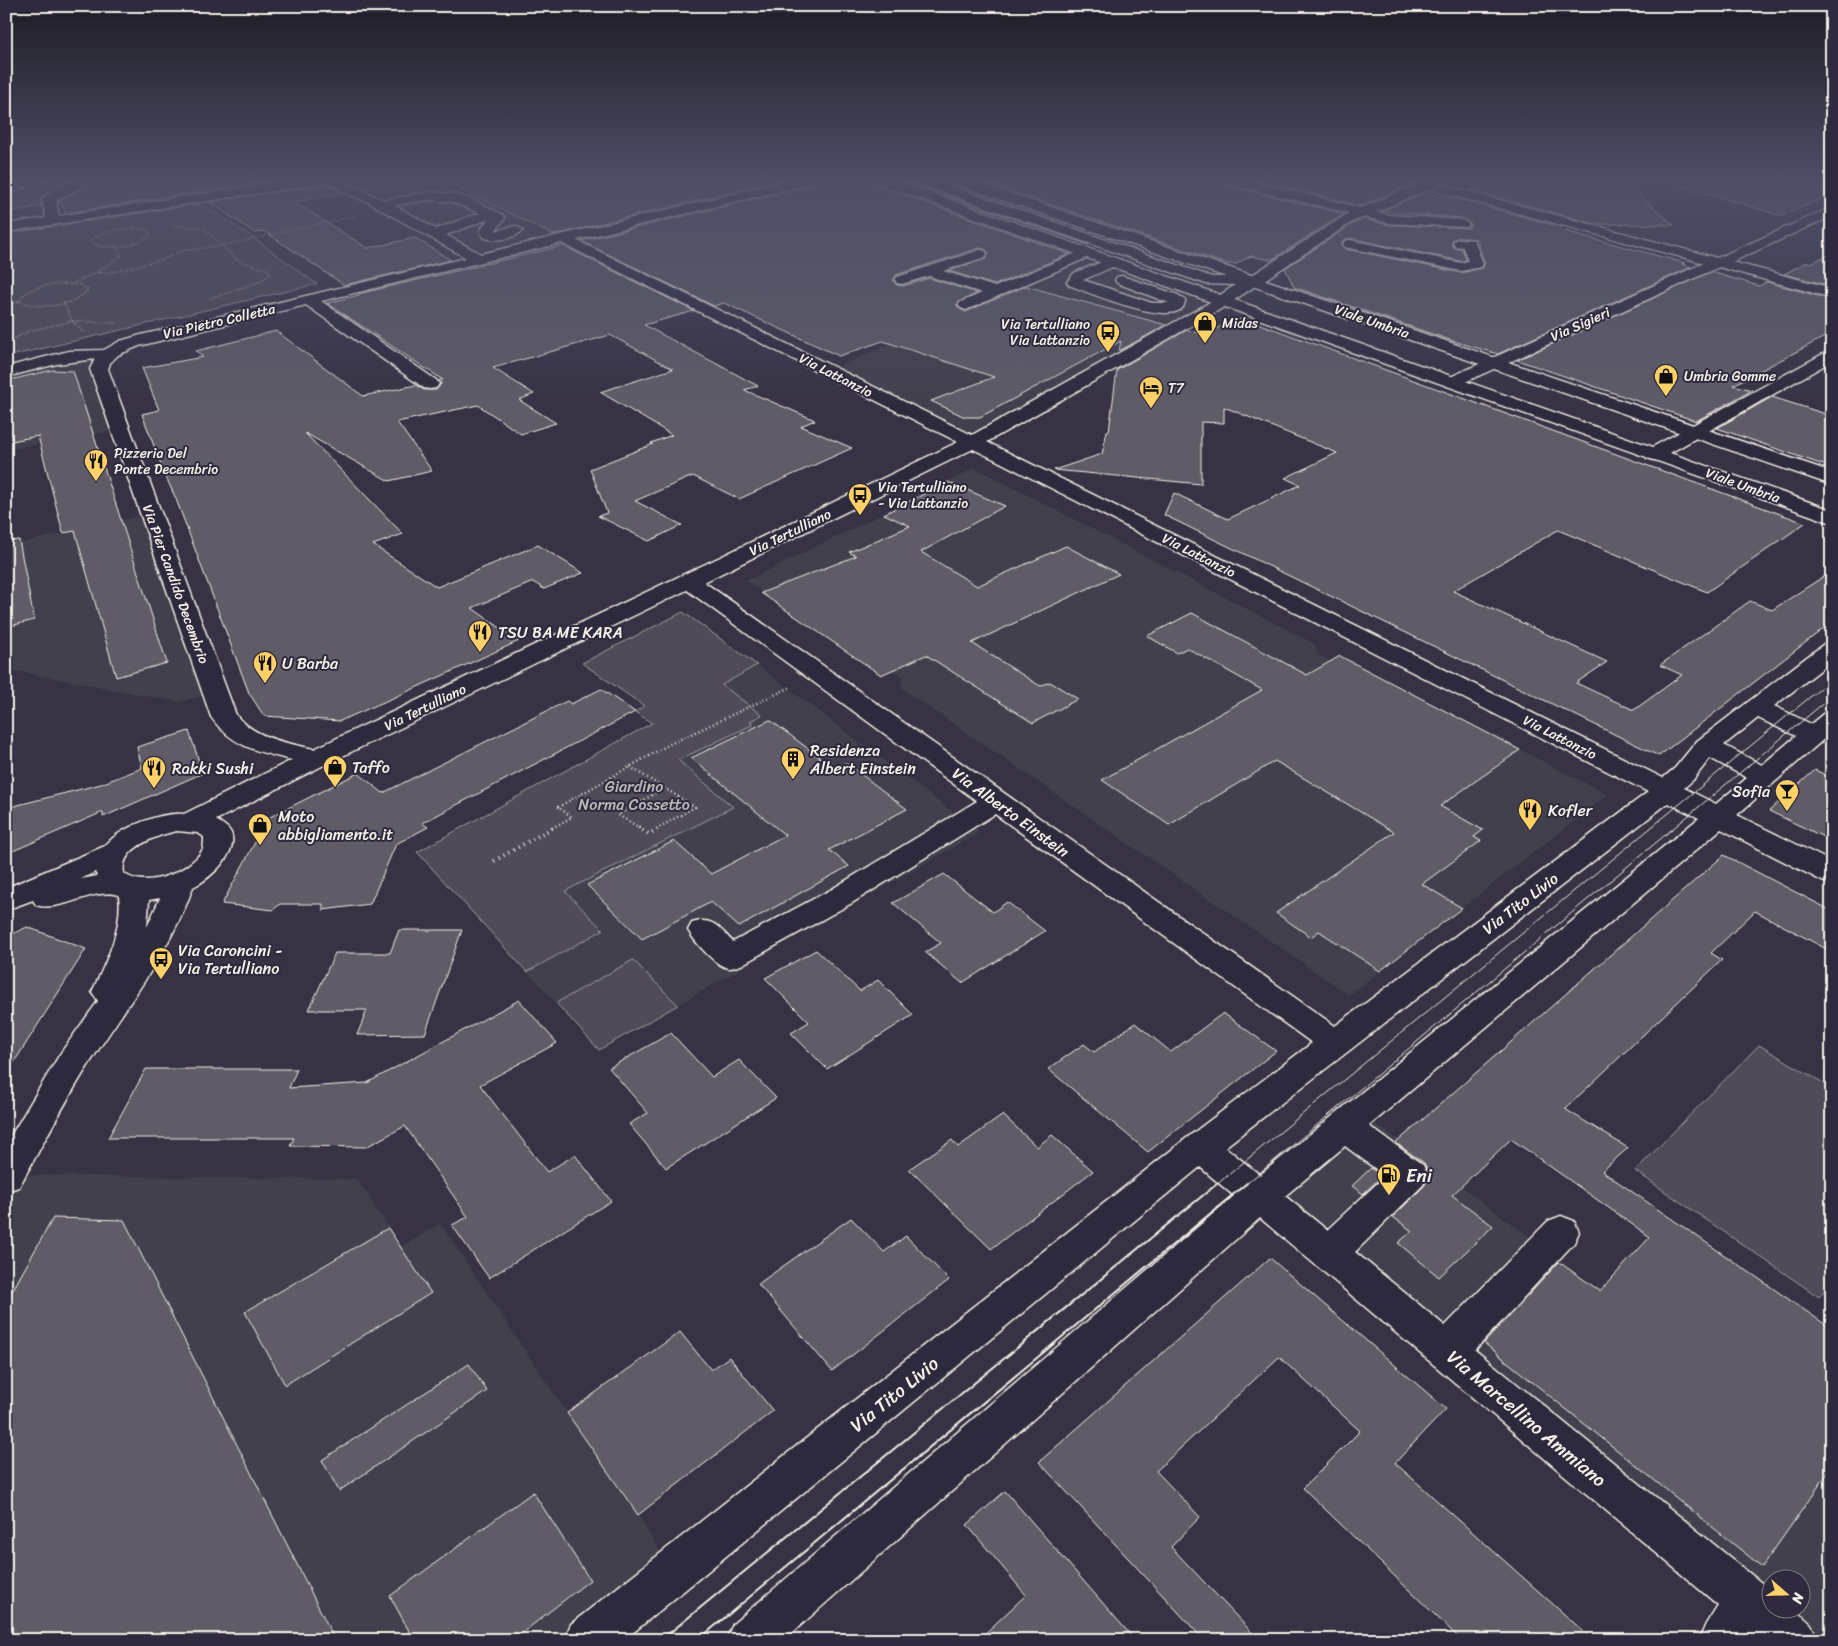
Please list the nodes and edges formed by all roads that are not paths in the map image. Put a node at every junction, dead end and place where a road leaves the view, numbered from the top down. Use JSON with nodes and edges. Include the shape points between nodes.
{"nodes":[{"id":1,"x":473,"y":256,"type":"edge"},
{"id":2,"x":493,"y":256,"type":"edge"},
{"id":3,"x":598,"y":256,"type":"edge"},
{"id":4,"x":974,"y":256,"type":"edge"},
{"id":5,"x":1080,"y":256,"type":"edge"},
{"id":6,"x":1094,"y":256,"type":"edge"},
{"id":7,"x":1139,"y":256,"type":"edge"},
{"id":8,"x":1177,"y":256,"type":"edge"},
{"id":9,"x":1288,"y":256,"type":"edge"},
{"id":10,"x":1407,"y":256,"type":"edge"},
{"id":11,"x":1474,"y":256,"type":"edge"},
{"id":12,"x":1694,"y":256,"type":"edge"},
{"id":13,"x":1731,"y":256,"type":"edge"},
{"id":14,"x":479,"y":259,"type":"junction"},
{"id":15,"x":1112,"y":262,"type":"junction"},
{"id":16,"x":1717,"y":262,"type":"junction"},
{"id":17,"x":1461,"y":267,"type":"junction"},
{"id":18,"x":1476,"y":270,"type":"dead end"},
{"id":19,"x":928,"y":271,"type":"junction"},
{"id":20,"x":902,"y":280,"type":"dead end"},
{"id":21,"x":1122,"y":280,"type":"dead end"},
{"id":22,"x":1211,"y":281,"type":"junction"},
{"id":23,"x":1250,"y":281,"type":"junction"},
{"id":24,"x":996,"y":292,"type":"junction"},
{"id":25,"x":1832,"y":293,"type":"edge"},
{"id":26,"x":309,"y":300,"type":"junction"},
{"id":27,"x":1223,"y":300,"type":"junction"},
{"id":28,"x":966,"y":305,"type":"dead end"},
{"id":29,"x":1832,"y":354,"type":"edge"},
{"id":30,"x":108,"y":355,"type":"junction"},
{"id":31,"x":1493,"y":363,"type":"junction"},
{"id":32,"x":6,"y":372,"type":"edge"},
{"id":33,"x":1454,"y":382,"type":"junction"},
{"id":34,"x":430,"y":384,"type":"dead end"},
{"id":35,"x":1692,"y":432,"type":"junction"},
{"id":36,"x":973,"y":442,"type":"junction"},
{"id":37,"x":1654,"y":454,"type":"junction"},
{"id":38,"x":1832,"y":479,"type":"edge"},
{"id":39,"x":1832,"y":517,"type":"edge"},
{"id":40,"x":688,"y":581,"type":"junction"},
{"id":41,"x":1832,"y":649,"type":"edge"},
{"id":42,"x":1756,"y":707,"type":"junction"},
{"id":43,"x":1823,"y":727,"type":"edge"},
{"id":44,"x":1706,"y":746,"type":"junction"},
{"id":45,"x":317,"y":758,"type":"junction"},
{"id":46,"x":1765,"y":777,"type":"junction"},
{"id":47,"x":1666,"y":790,"type":"junction"},
{"id":48,"x":996,"y":801,"type":"junction"},
{"id":49,"x":1718,"y":817,"type":"junction"},
{"id":50,"x":190,"y":822,"type":"junction"},
{"id":51,"x":216,"y":834,"type":"junction"},
{"id":52,"x":116,"y":852,"type":"junction"},
{"id":53,"x":1832,"y":874,"type":"edge"},
{"id":54,"x":181,"y":881,"type":"junction"},
{"id":55,"x":125,"y":886,"type":"junction"},
{"id":56,"x":6,"y":900,"type":"edge"},
{"id":57,"x":6,"y":910,"type":"edge"},
{"id":58,"x":703,"y":930,"type":"dead end"},
{"id":59,"x":1334,"y":1043,"type":"junction"},
{"id":60,"x":82,"y":1048,"type":"junction"},
{"id":61,"x":1344,"y":1127,"type":"junction"},
{"id":62,"x":1200,"y":1147,"type":"junction"},
{"id":63,"x":6,"y":1176,"type":"edge"},
{"id":64,"x":1260,"y":1196,"type":"junction"},
{"id":65,"x":1561,"y":1232,"type":"dead end"},
{"id":66,"x":1329,"y":1253,"type":"junction"},
{"id":67,"x":1448,"y":1352,"type":"junction"},
{"id":68,"x":1747,"y":1602,"type":"junction"},
{"id":69,"x":587,"y":1640,"type":"edge"},
{"id":70,"x":750,"y":1640,"type":"edge"},
{"id":71,"x":1722,"y":1640,"type":"edge"},
{"id":72,"x":1795,"y":1640,"type":"edge"}],
"edges":[{"from":1,"to":14,"type":"street"},
{"from":2,"to":14,"type":"street","name":"Via Pietro Colletta"},
{"from":3,"to":36,"type":"street","name":"Via Lattanzio"},
{"from":4,"to":19,"type":"street"},
{"from":5,"to":24,"type":"street"},
{"from":6,"to":15,"type":"street","name":"Viale Umbria"},
{"from":7,"to":22,"type":"street","name":"Viale Umbria"},
{"from":8,"to":23,"type":"street","name":"Viale Umbria"},
{"from":9,"to":23,"type":"street","name":"Via Tertulliano"},
{"from":10,"to":17,"type":"street"},
{"from":11,"to":17,"type":"street","via":[[1476,262],[1473,265]]},
{"from":12,"to":16,"type":"street"},
{"from":13,"to":16,"type":"street","name":"Via Sigieri"},
{"from":14,"to":26,"type":"street","name":"Via Pietro Colletta"},
{"from":15,"to":21,"type":"street","via":[[1079,276],[1074,282],[1150,308],[1166,309],[1177,305],[1173,298]]},
{"from":15,"to":27,"type":"street","name":"Viale Umbria"},
{"from":16,"to":25,"type":"street"},
{"from":16,"to":31,"type":"street","name":"Via Sigieri"},
{"from":17,"to":18,"type":"street"},
{"from":19,"to":20,"type":"street"},
{"from":19,"to":24,"type":"street"},
{"from":22,"to":23,"type":"street","name":"Viale Umbria"},
{"from":22,"to":27,"type":"street"},
{"from":23,"to":27,"type":"street","name":"Via Tertulliano"},
{"from":23,"to":31,"type":"street","name":"Viale Umbria"},
{"from":24,"to":28,"type":"street"},
{"from":26,"to":30,"type":"street","name":"Via Pietro Colletta","via":[[147,338]]},
{"from":26,"to":34,"type":"street"},
{"from":27,"to":33,"type":"street","name":"Viale Umbria"},
{"from":27,"to":36,"type":"street","name":"Via Tertulliano"},
{"from":29,"to":35,"type":"street"},
{"from":30,"to":32,"type":"street","name":"Via Pietro Colletta","via":[[73,356]]},
{"from":30,"to":45,"type":"street","name":"Via Pier Candido Decembrio","via":[[99,369],[224,717],[234,729],[248,737]]},
{"from":31,"to":33,"type":"street"},
{"from":31,"to":35,"type":"street","name":"Viale Umbria"},
{"from":33,"to":37,"type":"street","name":"Viale Umbria"},
{"from":35,"to":37,"type":"street"},
{"from":35,"to":38,"type":"street","name":"Viale Umbria"},
{"from":36,"to":40,"type":"street","name":"Via Tertulliano"},
{"from":36,"to":47,"type":"street","name":"Via Lattanzio"},
{"from":37,"to":39,"type":"street","name":"Viale Umbria"},
{"from":40,"to":45,"type":"street","name":"Via Tertulliano"},
{"from":40,"to":48,"type":"street","name":"Via Alberto Einstein"},
{"from":41,"to":42,"type":"street","name":"Via Tito Livio"},
{"from":42,"to":43,"type":"street"},
{"from":42,"to":44,"type":"street","name":"Via Tito Livio"},
{"from":43,"to":46,"type":"street"},
{"from":44,"to":46,"type":"street"},
{"from":44,"to":47,"type":"street","name":"Via Tito Livio","via":[[1684,774]]},
{"from":45,"to":50,"type":"street","name":"Via Tertulliano"},
{"from":45,"to":51,"type":"street","name":"Via Tertulliano"},
{"from":46,"to":49,"type":"street"},
{"from":47,"to":49,"type":"street","name":"Via Lattanzio"},
{"from":47,"to":59,"type":"street","name":"Via Tito Livio"},
{"from":48,"to":58,"type":"street","via":[[842,896],[730,957]]},
{"from":48,"to":59,"type":"street","name":"Via Alberto Einstein"},
{"from":49,"to":53,"type":"street","name":"Via Lattanzio"},
{"from":49,"to":61,"type":"street"},
{"from":50,"to":51,"type":"street","name":"Via Tertulliano","via":[[206,826]]},
{"from":50,"to":52,"type":"street","name":"Via Tertulliano","via":[[146,830],[128,840]]},
{"from":51,"to":54,"type":"street","via":[[219,844],[214,857],[198,873]]},
{"from":52,"to":55,"type":"street","via":[[109,868],[111,876]]},
{"from":52,"to":56,"type":"street","name":"Via Tertulliano"},
{"from":54,"to":55,"type":"street","via":[[156,888]]},
{"from":54,"to":60,"type":"street","via":[[173,907],[149,953]]},
{"from":55,"to":57,"type":"street","via":[[77,888]]},
{"from":55,"to":60,"type":"street","via":[[134,897],[134,919],[124,954]]},
{"from":59,"to":62,"type":"street","name":"Via Tito Livio"},
{"from":60,"to":63,"type":"street"},
{"from":61,"to":64,"type":"street"},
{"from":61,"to":66,"type":"street","via":[[1410,1175]]},
{"from":62,"to":64,"type":"street"},
{"from":62,"to":69,"type":"street","name":"Via Tito Livio"},
{"from":64,"to":66,"type":"street","name":"Via Marcellino Ammiano"},
{"from":64,"to":70,"type":"street"},
{"from":65,"to":67,"type":"street"},
{"from":66,"to":67,"type":"street","name":"Via Marcellino Ammiano"},
{"from":67,"to":68,"type":"street","name":"Via Marcellino Ammiano"},
{"from":68,"to":71,"type":"street"},
{"from":68,"to":72,"type":"street","name":"Via Marcellino Ammiano"}]}
